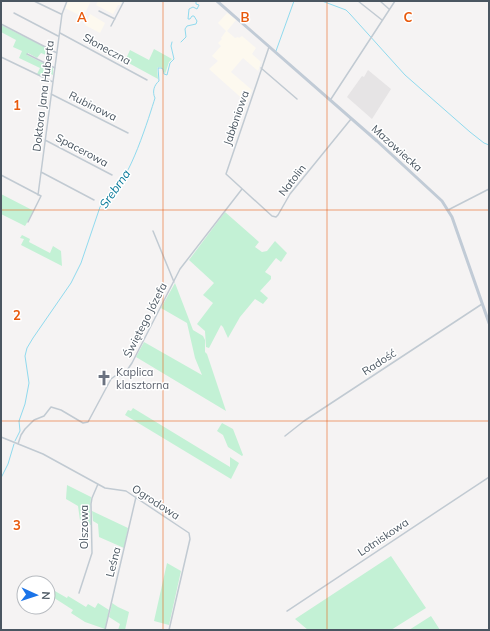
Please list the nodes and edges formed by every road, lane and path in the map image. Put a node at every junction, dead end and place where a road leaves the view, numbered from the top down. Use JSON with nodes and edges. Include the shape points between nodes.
{"nodes":[{"id":1,"x":34,"y":1,"type":"edge"},
{"id":2,"x":67,"y":1,"type":"edge"},
{"id":3,"x":124,"y":1,"type":"edge"},
{"id":4,"x":217,"y":1,"type":"edge"},
{"id":5,"x":358,"y":1,"type":"edge"},
{"id":6,"x":380,"y":1,"type":"edge"},
{"id":7,"x":395,"y":1,"type":"edge"},
{"id":8,"x":390,"y":9,"type":"junction"},
{"id":9,"x":99,"y":11,"type":"dead end"},
{"id":10,"x":14,"y":13,"type":"dead end"},
{"id":11,"x":62,"y":14,"type":"junction"},
{"id":12,"x":115,"y":19,"type":"junction"},
{"id":13,"x":382,"y":20,"type":"junction"},
{"id":14,"x":1,"y":24,"type":"edge"},
{"id":15,"x":111,"y":26,"type":"dead end"},
{"id":16,"x":60,"y":33,"type":"junction"},
{"id":17,"x":59,"y":37,"type":"junction"},
{"id":18,"x":269,"y":47,"type":"junction"},
{"id":19,"x":57,"y":52,"type":"junction"},
{"id":20,"x":27,"y":54,"type":"dead end"},
{"id":21,"x":1,"y":57,"type":"edge"},
{"id":22,"x":55,"y":68,"type":"junction"},
{"id":23,"x":261,"y":68,"type":"junction"},
{"id":24,"x":147,"y":80,"type":"dead end"},
{"id":25,"x":53,"y":82,"type":"junction"},
{"id":26,"x":51,"y":94,"type":"junction"},
{"id":27,"x":297,"y":99,"type":"dead end"},
{"id":28,"x":330,"y":101,"type":"junction"},
{"id":29,"x":351,"y":119,"type":"junction"},
{"id":30,"x":128,"y":133,"type":"dead end"},
{"id":31,"x":46,"y":140,"type":"junction"},
{"id":32,"x":41,"y":172,"type":"junction"},
{"id":33,"x":1,"y":175,"type":"edge"},
{"id":34,"x":112,"y":175,"type":"dead end"},
{"id":35,"x":242,"y":189,"type":"junction"},
{"id":36,"x":489,"y":190,"type":"edge"},
{"id":37,"x":38,"y":195,"type":"junction"},
{"id":38,"x":94,"y":200,"type":"dead end"},
{"id":39,"x":489,"y":200,"type":"edge"},
{"id":40,"x":448,"y":210,"type":"junction"},
{"id":41,"x":28,"y":222,"type":"dead end"},
{"id":42,"x":153,"y":231,"type":"dead end"},
{"id":43,"x":174,"y":282,"type":"junction"},
{"id":44,"x":482,"y":304,"type":"junction"},
{"id":45,"x":489,"y":323,"type":"edge"},
{"id":46,"x":285,"y":436,"type":"dead end"},
{"id":47,"x":1,"y":437,"type":"edge"},
{"id":48,"x":18,"y":444,"type":"junction"},
{"id":49,"x":489,"y":477,"type":"edge"},
{"id":50,"x":98,"y":484,"type":"junction"},
{"id":51,"x":136,"y":497,"type":"junction"},
{"id":52,"x":79,"y":593,"type":"dead end"},
{"id":53,"x":287,"y":611,"type":"dead end"},
{"id":54,"x":105,"y":630,"type":"edge"},
{"id":55,"x":169,"y":630,"type":"edge"}],
"edges":[{"from":1,"to":11,"type":"street"},
{"from":2,"to":11,"type":"street","name":"Doktora Jana Huberta"},
{"from":3,"to":12,"type":"street"},
{"from":4,"to":18,"type":"street","name":"Mazowiecka"},
{"from":5,"to":13,"type":"street"},
{"from":6,"to":8,"type":"street"},
{"from":7,"to":8,"type":"street"},
{"from":8,"to":13,"type":"street"},
{"from":9,"to":12,"type":"street"},
{"from":10,"to":17,"type":"street"},
{"from":11,"to":16,"type":"street","name":"Doktora Jana Huberta"},
{"from":12,"to":15,"type":"street"},
{"from":13,"to":28,"type":"street"},
{"from":14,"to":19,"type":"street"},
{"from":16,"to":17,"type":"street","name":"Doktora Jana Huberta"},
{"from":16,"to":24,"type":"street","name":"Słoneczna"},
{"from":17,"to":19,"type":"street","name":"Doktora Jana Huberta"},
{"from":18,"to":23,"type":"street","name":"Jabłoniowa"},
{"from":18,"to":28,"type":"street","name":"Mazowiecka"},
{"from":19,"to":22,"type":"street","name":"Doktora Jana Huberta"},
{"from":20,"to":22,"type":"street"},
{"from":21,"to":25,"type":"street"},
{"from":22,"to":25,"type":"street","name":"Doktora Jana Huberta"},
{"from":23,"to":27,"type":"street"},
{"from":23,"to":35,"type":"street","name":"Jabłoniowa","via":[[226,170],[228,176]]},
{"from":25,"to":26,"type":"street","name":"Doktora Jana Huberta"},
{"from":26,"to":30,"type":"street","name":"Rubinowa"},
{"from":26,"to":31,"type":"street","name":"Doktora Jana Huberta"},
{"from":28,"to":29,"type":"street","name":"Mazowiecka"},
{"from":29,"to":35,"type":"street","name":"Natolin","via":[[290,194],[277,217],[272,216]]},
{"from":29,"to":40,"type":"street","name":"Mazowiecka","via":[[434,193]]},
{"from":31,"to":32,"type":"street","name":"Doktora Jana Huberta"},
{"from":31,"to":34,"type":"street","name":"Spacerowa"},
{"from":32,"to":37,"type":"street","name":"Doktora Jana Huberta"},
{"from":32,"to":38,"type":"street"},
{"from":33,"to":37,"type":"street"},
{"from":35,"to":43,"type":"street","name":"Świętego Józefa","via":[[183,265]]},
{"from":36,"to":39,"type":"street"},
{"from":36,"to":40,"type":"street"},
{"from":37,"to":41,"type":"street","name":"Doktora Jana Huberta","via":[[41,199]]},
{"from":40,"to":44,"type":"street","name":"Mazowiecka"},
{"from":42,"to":43,"type":"street","name":"Świętego Józefa"},
{"from":43,"to":48,"type":"street","name":"Świętego Józefa","via":[[131,364],[123,375],[111,379],[88,422],[83,423],[51,407],[24,429]]},
{"from":44,"to":45,"type":"street","name":"Mazowiecka"},
{"from":44,"to":46,"type":"street","name":"Radość"},
{"from":47,"to":48,"type":"street","name":"Ogrodowa"},
{"from":48,"to":50,"type":"street","name":"Ogrodowa","via":[[43,454]]},
{"from":49,"to":53,"type":"street","name":"Lotniskowa"},
{"from":50,"to":51,"type":"street","name":"Ogrodowa","via":[[108,489],[123,490]]},
{"from":50,"to":52,"type":"street","name":"Olszowa","via":[[91,504],[92,553]]},
{"from":51,"to":54,"type":"street","name":"Leśna"},
{"from":51,"to":55,"type":"street","name":"Ogrodowa","via":[[187,531],[190,536]]}]}
